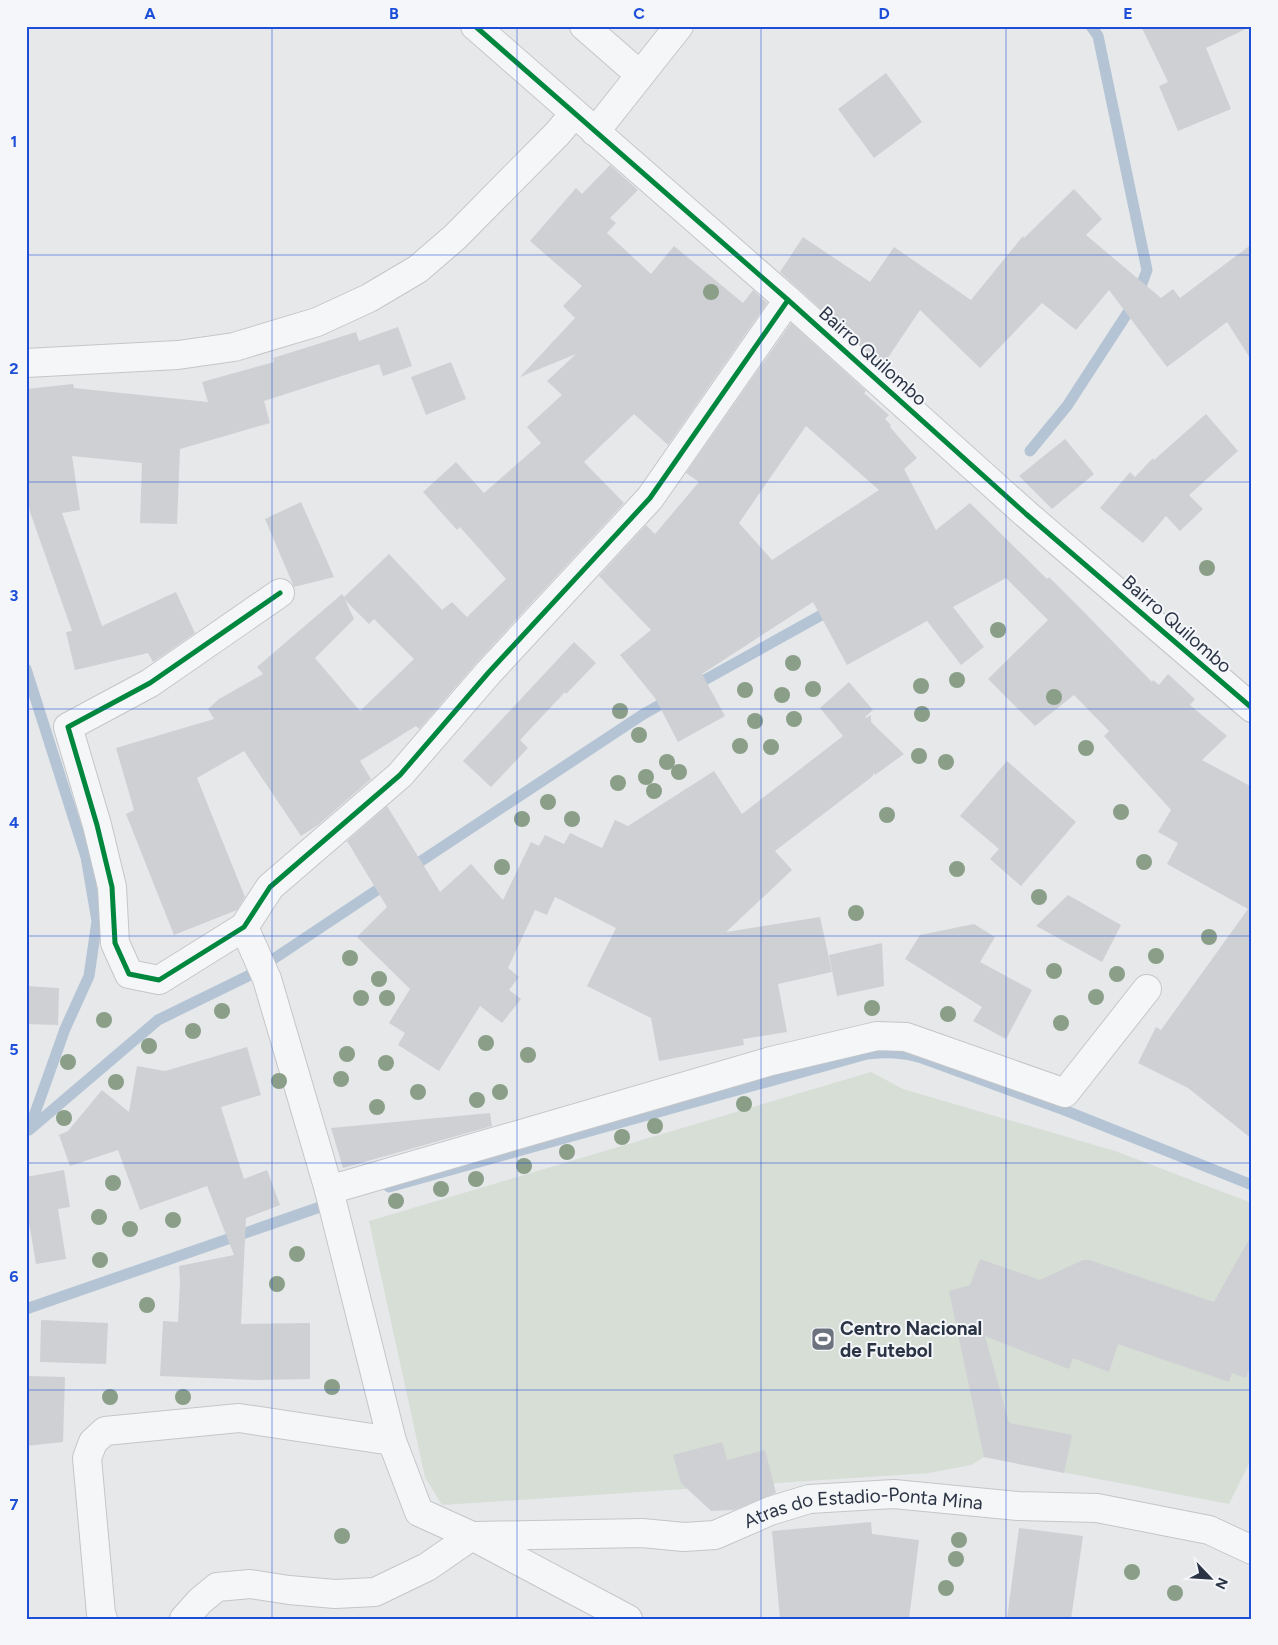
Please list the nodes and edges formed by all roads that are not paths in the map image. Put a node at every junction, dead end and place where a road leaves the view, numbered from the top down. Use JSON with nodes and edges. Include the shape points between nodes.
{"nodes":[{"id":1,"x":475,"y":26,"type":"edge"},
{"id":2,"x":584,"y":26,"type":"edge"},
{"id":3,"x":679,"y":26,"type":"edge"},
{"id":4,"x":640,"y":75,"type":"junction"},
{"id":5,"x":574,"y":114,"type":"junction"},
{"id":6,"x":596,"y":132,"type":"junction"},
{"id":7,"x":788,"y":300,"type":"junction"},
{"id":8,"x":26,"y":363,"type":"edge"},
{"id":9,"x":280,"y":593,"type":"dead end"},
{"id":10,"x":1252,"y":708,"type":"edge"},
{"id":11,"x":244,"y":927,"type":"junction"},
{"id":12,"x":1148,"y":989,"type":"dead end"},
{"id":13,"x":329,"y":1190,"type":"junction"},
{"id":14,"x":392,"y":1441,"type":"junction"},
{"id":15,"x":472,"y":1536,"type":"junction"},
{"id":16,"x":1252,"y":1550,"type":"edge"},
{"id":17,"x":103,"y":1619,"type":"edge"},
{"id":18,"x":184,"y":1619,"type":"edge"},
{"id":19,"x":628,"y":1619,"type":"edge"}],
"edges":[{"from":1,"to":5,"type":"street","name":"Bairro Quilombo"},
{"from":2,"to":4,"type":"street"},
{"from":3,"to":4,"type":"street"},
{"from":4,"to":6,"type":"street"},
{"from":5,"to":6,"type":"street","name":"Bairro Quilombo"},
{"from":5,"to":8,"type":"street","via":[[455,238],[418,269],[369,298],[325,318],[234,347],[168,355]]},
{"from":6,"to":7,"type":"street","name":"Bairro Quilombo"},
{"from":7,"to":10,"type":"street","name":"Bairro Quilombo","via":[[1026,514]]},
{"from":7,"to":11,"type":"street","via":[[650,498],[489,672],[400,776],[270,887]]},
{"from":9,"to":11,"type":"street","via":[[150,684],[68,727],[112,887],[115,943],[129,974],[159,980]]},
{"from":11,"to":13,"type":"street","via":[[266,979]]},
{"from":12,"to":13,"type":"street","via":[[1065,1093],[906,1037],[877,1036],[771,1061]]},
{"from":13,"to":14,"type":"street"},
{"from":14,"to":15,"type":"street","via":[[419,1512]]},
{"from":14,"to":17,"type":"street","via":[[239,1418],[106,1431],[93,1442],[87,1458]]},
{"from":15,"to":16,"type":"street","name":"Atras do Estadio-Ponta Mina","via":[[715,1535],[770,1511],[809,1499],[894,1494],[1018,1506],[1097,1508],[1209,1530]]},
{"from":15,"to":18,"type":"street","via":[[427,1566],[375,1592],[335,1594],[250,1584],[217,1587]]},
{"from":15,"to":19,"type":"street"}]}
